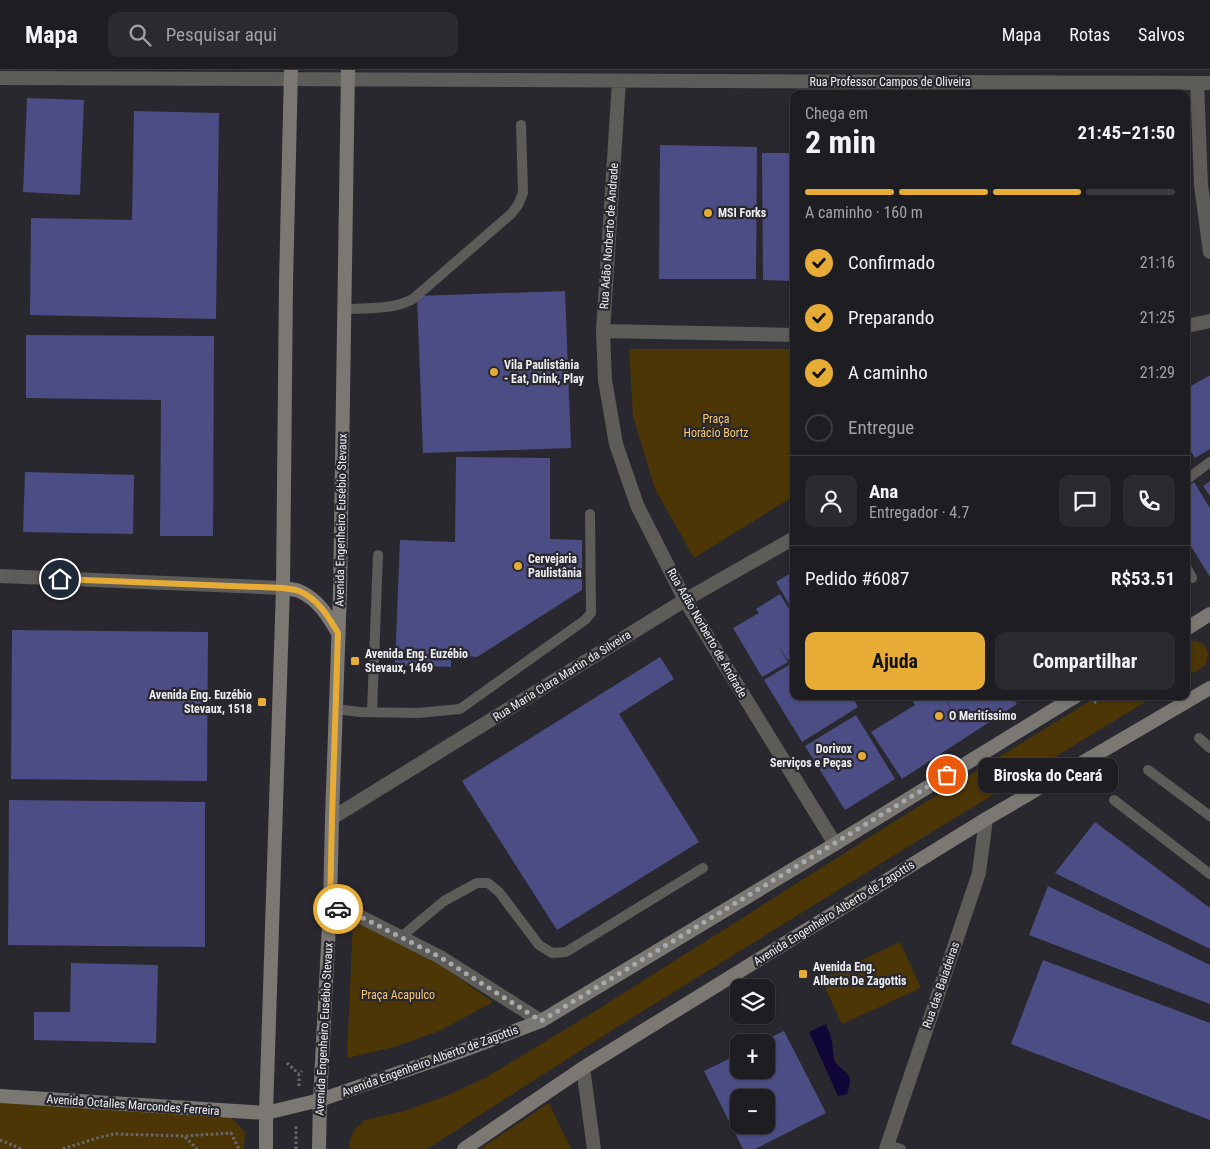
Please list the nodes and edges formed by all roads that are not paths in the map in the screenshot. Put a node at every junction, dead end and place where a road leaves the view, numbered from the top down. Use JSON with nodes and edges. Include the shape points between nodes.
{"nodes":[{"id":1,"x":291,"y":75,"type":"edge"},
{"id":2,"x":348,"y":75,"type":"edge"},
{"id":3,"x":0,"y":78,"type":"edge"},
{"id":4,"x":619,"y":81,"type":"junction"},
{"id":5,"x":1203,"y":83,"type":"edge"},
{"id":6,"x":522,"y":125,"type":"dead end"},
{"id":7,"x":1210,"y":252,"type":"edge"},
{"id":8,"x":344,"y":309,"type":"junction"},
{"id":9,"x":1210,"y":321,"type":"edge"},
{"id":10,"x":1190,"y":325,"type":"edge"},
{"id":11,"x":603,"y":331,"type":"junction"},
{"id":12,"x":790,"y":334,"type":"edge"},
{"id":13,"x":1210,"y":462,"type":"edge"},
{"id":14,"x":1190,"y":477,"type":"edge"},
{"id":15,"x":590,"y":514,"type":"dead end"},
{"id":16,"x":790,"y":540,"type":"edge"},
{"id":17,"x":378,"y":555,"type":"dead end"},
{"id":18,"x":1190,"y":574,"type":"edge"},
{"id":19,"x":0,"y":576,"type":"edge"},
{"id":20,"x":1192,"y":578,"type":"dead end"},
{"id":21,"x":283,"y":588,"type":"junction"},
{"id":22,"x":685,"y":600,"type":"junction"},
{"id":23,"x":1210,"y":614,"type":"edge"},
{"id":24,"x":1190,"y":626,"type":"edge"},
{"id":25,"x":338,"y":633,"type":"junction"},
{"id":26,"x":1210,"y":688,"type":"edge"},
{"id":27,"x":1069,"y":700,"type":"edge"},
{"id":28,"x":1189,"y":700,"type":"edge"},
{"id":29,"x":1190,"y":700,"type":"edge"},
{"id":30,"x":336,"y":709,"type":"junction"},
{"id":31,"x":372,"y":712,"type":"junction"},
{"id":32,"x":1199,"y":738,"type":"dead end"},
{"id":33,"x":1210,"y":748,"type":"edge"},
{"id":34,"x":1148,"y":770,"type":"dead end"},
{"id":35,"x":1114,"y":800,"type":"dead end"},
{"id":36,"x":1210,"y":816,"type":"edge"},
{"id":37,"x":332,"y":818,"type":"junction"},
{"id":38,"x":986,"y":819,"type":"junction"},
{"id":39,"x":834,"y":844,"type":"junction"},
{"id":40,"x":703,"y":868,"type":"dead end"},
{"id":41,"x":1210,"y":874,"type":"edge"},
{"id":42,"x":330,"y":906,"type":"junction"},
{"id":43,"x":401,"y":937,"type":"junction"},
{"id":44,"x":541,"y":1021,"type":"junction"},
{"id":45,"x":583,"y":1068,"type":"junction"},
{"id":46,"x":0,"y":1096,"type":"edge"},
{"id":47,"x":320,"y":1100,"type":"junction"},
{"id":48,"x":266,"y":1113,"type":"junction"},
{"id":49,"x":886,"y":1147,"type":"edge"},
{"id":50,"x":266,"y":1149,"type":"edge"},
{"id":51,"x":319,"y":1149,"type":"edge"},
{"id":52,"x":464,"y":1149,"type":"edge"},
{"id":53,"x":594,"y":1149,"type":"edge"},
{"id":54,"x":901,"y":1149,"type":"edge"}],
"edges":[{"from":1,"to":2,"type":"street","name":"Rua Professor Campos de Oliveira"},
{"from":1,"to":3,"type":"street","name":"Rua Professor Campos de Oliveira"},
{"from":1,"to":21,"type":"main road"},
{"from":2,"to":4,"type":"street","name":"Rua Professor Campos de Oliveira"},
{"from":2,"to":8,"type":"main road","name":"Avenida Engenheiro Eusébio Stevaux"},
{"from":4,"to":5,"type":"street","name":"Rua Professor Campos de Oliveira"},
{"from":4,"to":11,"type":"street","name":"Rua Adão Norberto de Andrade"},
{"from":5,"to":7,"type":"street","via":[[1201,185]]},
{"from":6,"to":8,"type":"lane","via":[[523,193],[510,214],[413,299],[386,307]]},
{"from":8,"to":25,"type":"main road","name":"Avenida Engenheiro Eusébio Stevaux"},
{"from":9,"to":10,"type":"street"},
{"from":11,"to":12,"type":"street"},
{"from":11,"to":22,"type":"street","name":"Rua Adão Norberto de Andrade","via":[[605,380],[616,444],[637,505]]},
{"from":13,"to":14,"type":"lane"},
{"from":15,"to":31,"type":"lane","via":[[591,613],[584,620],[460,709],[418,713]]},
{"from":16,"to":22,"type":"street","name":"Rua Maria Clara Martin da Silveira"},
{"from":17,"to":31,"type":"lane"},
{"from":18,"to":20,"type":"lane"},
{"from":19,"to":21,"type":"street"},
{"from":21,"to":25,"type":"main road","via":[[309,597],[323,609]]},
{"from":21,"to":48,"type":"main road"},
{"from":22,"to":37,"type":"street","name":"Rua Maria Clara Martin da Silveira"},
{"from":22,"to":39,"type":"street","name":"Rua Adão Norberto de Andrade"},
{"from":23,"to":24,"type":"main road"},
{"from":25,"to":30,"type":"main road","name":"Avenida Engenheiro Eusébio Stevaux"},
{"from":26,"to":29,"type":"main road","name":"Avenida Engenheiro Alberto de Zagottis"},
{"from":27,"to":39,"type":"main road","name":"Avenida Engenheiro Alberto de Zagottis"},
{"from":28,"to":38,"type":"main road","name":"Avenida Engenheiro Alberto de Zagottis"},
{"from":30,"to":31,"type":"lane"},
{"from":30,"to":37,"type":"main road","name":"Avenida Engenheiro Eusébio Stevaux"},
{"from":32,"to":33,"type":"lane"},
{"from":34,"to":36,"type":"lane"},
{"from":35,"to":41,"type":"lane"},
{"from":37,"to":42,"type":"main road","name":"Avenida Engenheiro Eusébio Stevaux"},
{"from":38,"to":45,"type":"main road","name":"Avenida Engenheiro Alberto de Zagottis"},
{"from":38,"to":49,"type":"street","name":"Rua das Baiadeiras","via":[[979,872]]},
{"from":39,"to":44,"type":"main road","name":"Avenida Engenheiro Alberto de Zagottis"},
{"from":40,"to":43,"type":"lane","via":[[566,952],[552,953],[539,944],[499,892],[488,883],[477,882],[444,901]]},
{"from":42,"to":43,"type":"street"},
{"from":42,"to":47,"type":"main road","name":"Avenida Engenheiro Eusébio Stevaux"},
{"from":43,"to":44,"type":"street","via":[[440,957]]},
{"from":44,"to":47,"type":"main road","name":"Avenida Engenheiro Alberto de Zagottis"},
{"from":45,"to":52,"type":"main road","name":"Avenida Engenheiro Alberto de Zagottis"},
{"from":45,"to":53,"type":"street"},
{"from":46,"to":48,"type":"main road","name":"Avenida Octalles Marcondes Ferreira"},
{"from":47,"to":48,"type":"main road","name":"Avenida Engenheiro Alberto de Zagottis"},
{"from":47,"to":51,"type":"main road","name":"Avenida Engenheiro Eusébio Stevaux"},
{"from":48,"to":50,"type":"main road"},
{"from":49,"to":54,"type":"lane"}]}
